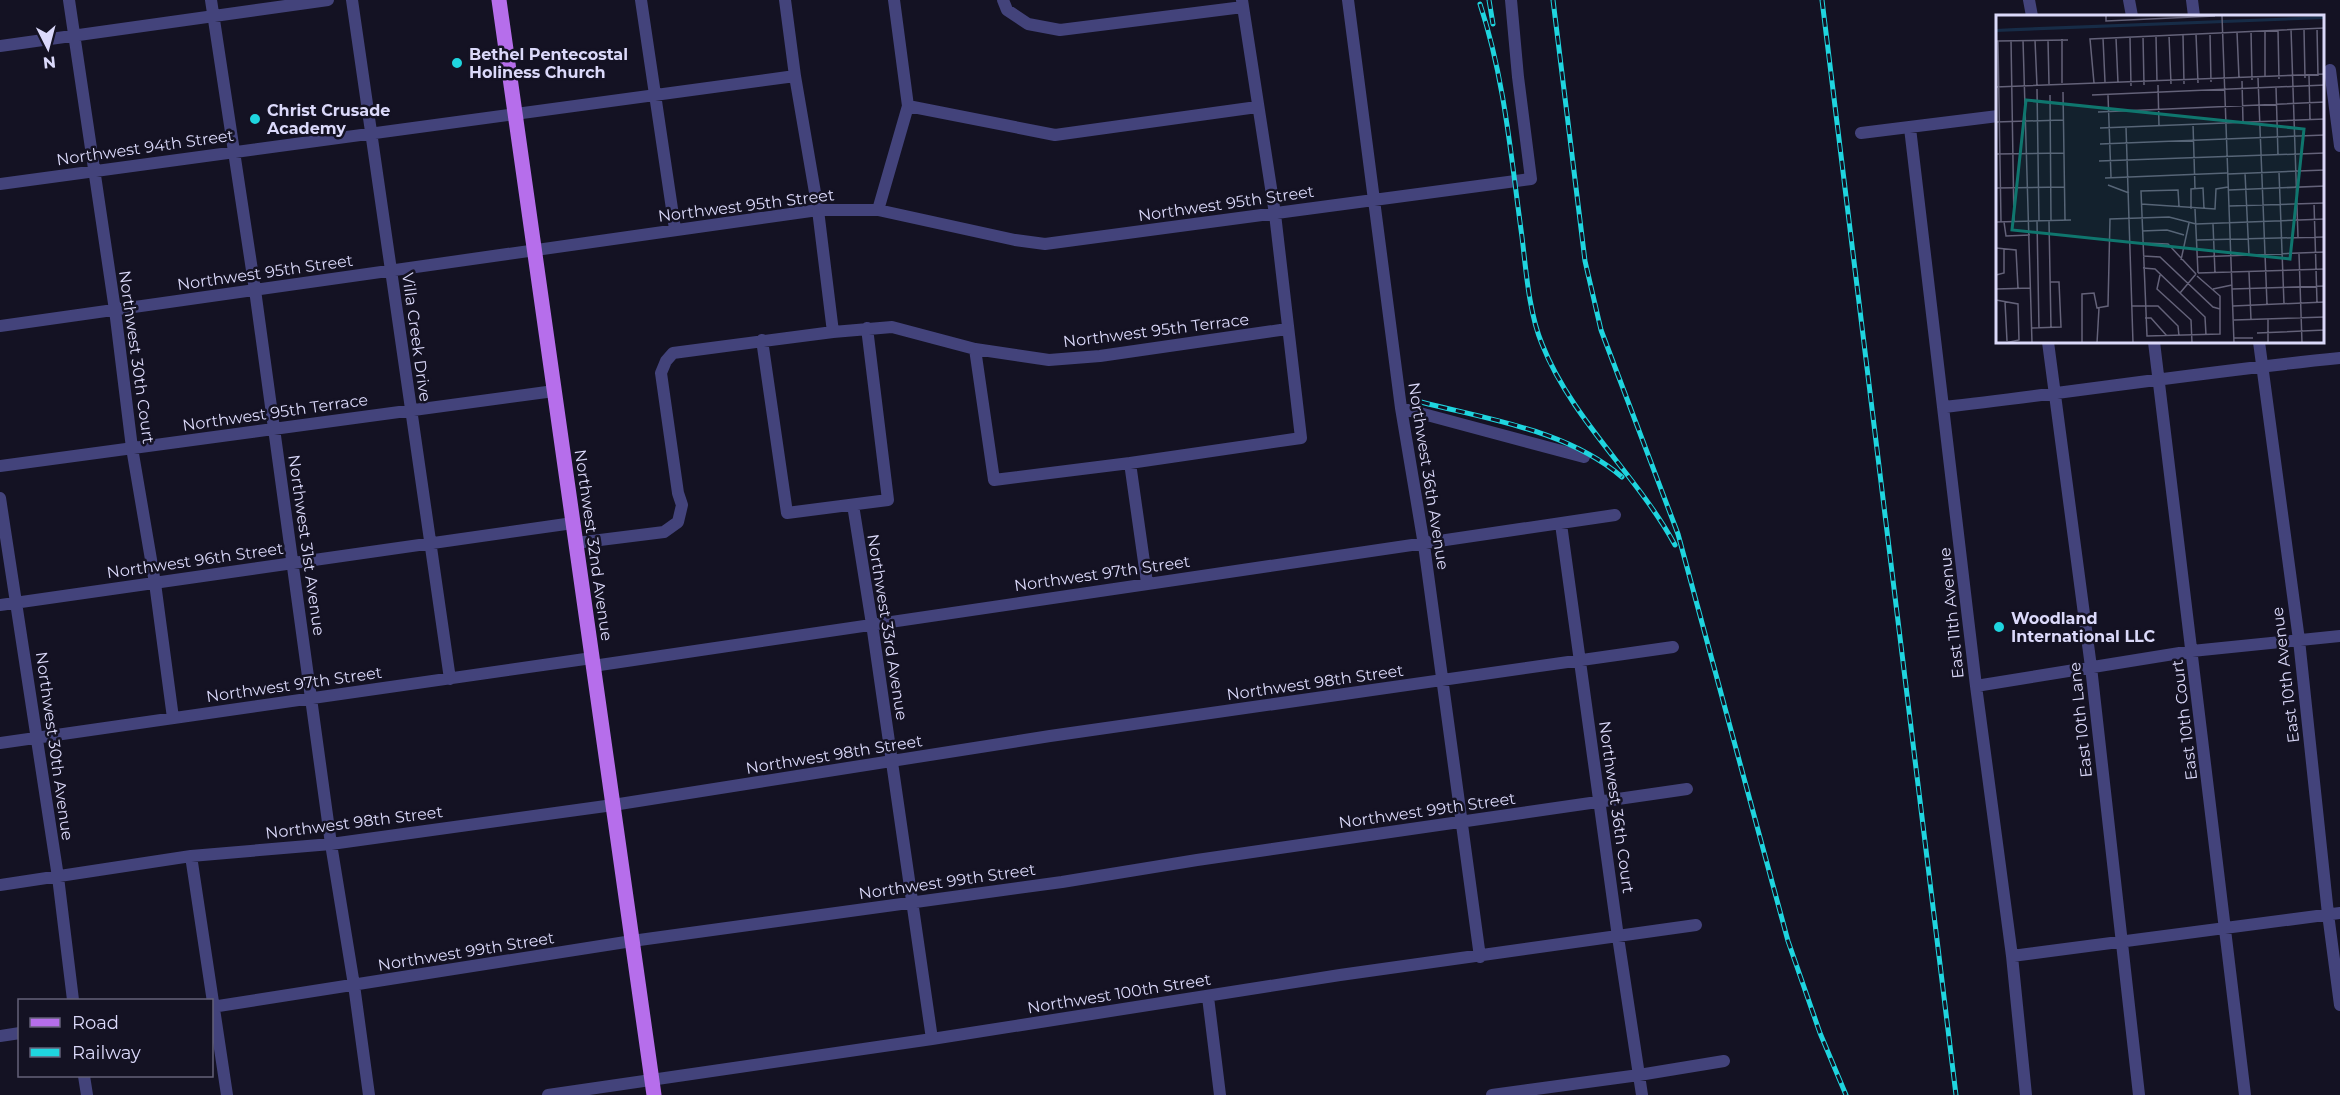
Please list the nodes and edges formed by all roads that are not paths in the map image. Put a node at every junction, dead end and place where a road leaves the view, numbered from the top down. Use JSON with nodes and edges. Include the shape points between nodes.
{"nodes":[{"id":1,"x":69,"y":0,"type":"edge"},
{"id":2,"x":211,"y":0,"type":"edge"},
{"id":3,"x":328,"y":0,"type":"edge"},
{"id":4,"x":352,"y":0,"type":"edge"},
{"id":5,"x":499,"y":0,"type":"edge"},
{"id":6,"x":641,"y":0,"type":"edge"},
{"id":7,"x":785,"y":0,"type":"edge"},
{"id":8,"x":894,"y":0,"type":"edge"},
{"id":9,"x":1003,"y":0,"type":"edge"},
{"id":10,"x":1348,"y":0,"type":"edge"},
{"id":11,"x":1511,"y":0,"type":"edge"},
{"id":12,"x":2030,"y":0,"type":"edge"},
{"id":13,"x":2130,"y":0,"type":"edge"},
{"id":14,"x":2192,"y":0,"type":"edge"},
{"id":15,"x":1242,"y":4,"type":"edge"},
{"id":16,"x":2032,"y":15,"type":"edge"},
{"id":17,"x":2132,"y":15,"type":"edge"},
{"id":18,"x":2194,"y":15,"type":"edge"},
{"id":19,"x":213,"y":16,"type":"junction"},
{"id":20,"x":74,"y":36,"type":"junction"},
{"id":21,"x":0,"y":46,"type":"edge"},
{"id":22,"x":2331,"y":70,"type":"edge"},
{"id":23,"x":795,"y":75,"type":"junction"},
{"id":24,"x":656,"y":94,"type":"junction"},
{"id":25,"x":908,"y":106,"type":"junction"},
{"id":26,"x":1257,"y":108,"type":"junction"},
{"id":27,"x":515,"y":114,"type":"junction"},
{"id":28,"x":1996,"y":116,"type":"edge"},
{"id":29,"x":1910,"y":128,"type":"junction"},
{"id":30,"x":373,"y":133,"type":"junction"},
{"id":31,"x":1861,"y":133,"type":"dead end"},
{"id":32,"x":2340,"y":146,"type":"edge"},
{"id":33,"x":233,"y":152,"type":"junction"},
{"id":34,"x":94,"y":171,"type":"junction"},
{"id":35,"x":0,"y":184,"type":"edge"},
{"id":36,"x":1376,"y":198,"type":"junction"},
{"id":37,"x":818,"y":210,"type":"junction"},
{"id":38,"x":878,"y":210,"type":"junction"},
{"id":39,"x":1275,"y":214,"type":"junction"},
{"id":40,"x":675,"y":229,"type":"junction"},
{"id":41,"x":534,"y":250,"type":"junction"},
{"id":42,"x":391,"y":271,"type":"junction"},
{"id":43,"x":255,"y":290,"type":"junction"},
{"id":44,"x":115,"y":310,"type":"junction"},
{"id":45,"x":0,"y":326,"type":"edge"},
{"id":46,"x":867,"y":328,"type":"junction"},
{"id":47,"x":1287,"y":329,"type":"junction"},
{"id":48,"x":833,"y":332,"type":"junction"},
{"id":49,"x":762,"y":340,"type":"junction"},
{"id":50,"x":2048,"y":344,"type":"edge"},
{"id":51,"x":2154,"y":344,"type":"edge"},
{"id":52,"x":2259,"y":344,"type":"edge"},
{"id":53,"x":975,"y":349,"type":"junction"},
{"id":54,"x":2340,"y":358,"type":"edge"},
{"id":55,"x":2262,"y":365,"type":"junction"},
{"id":56,"x":2159,"y":380,"type":"junction"},
{"id":57,"x":554,"y":390,"type":"junction"},
{"id":58,"x":2054,"y":394,"type":"junction"},
{"id":59,"x":1944,"y":407,"type":"junction"},
{"id":60,"x":1401,"y":408,"type":"junction"},
{"id":61,"x":412,"y":410,"type":"junction"},
{"id":62,"x":275,"y":429,"type":"junction"},
{"id":63,"x":132,"y":448,"type":"junction"},
{"id":64,"x":1584,"y":457,"type":"dead end"},
{"id":65,"x":1130,"y":463,"type":"junction"},
{"id":66,"x":0,"y":466,"type":"edge"},
{"id":67,"x":0,"y":498,"type":"edge"},
{"id":68,"x":853,"y":505,"type":"junction"},
{"id":69,"x":1615,"y":515,"type":"dead end"},
{"id":70,"x":573,"y":523,"type":"junction"},
{"id":71,"x":1561,"y":524,"type":"junction"},
{"id":72,"x":430,"y":543,"type":"junction"},
{"id":73,"x":576,"y":543,"type":"junction"},
{"id":74,"x":1424,"y":545,"type":"junction"},
{"id":75,"x":293,"y":563,"type":"junction"},
{"id":76,"x":155,"y":583,"type":"junction"},
{"id":77,"x":1147,"y":583,"type":"junction"},
{"id":78,"x":17,"y":602,"type":"junction"},
{"id":79,"x":0,"y":605,"type":"edge"},
{"id":80,"x":872,"y":624,"type":"junction"},
{"id":81,"x":2340,"y":636,"type":"edge"},
{"id":82,"x":2299,"y":640,"type":"junction"},
{"id":83,"x":1673,"y":647,"type":"dead end"},
{"id":84,"x":2192,"y":651,"type":"junction"},
{"id":85,"x":1579,"y":661,"type":"junction"},
{"id":86,"x":592,"y":662,"type":"junction"},
{"id":87,"x":2091,"y":667,"type":"junction"},
{"id":88,"x":450,"y":679,"type":"junction"},
{"id":89,"x":1441,"y":681,"type":"junction"},
{"id":90,"x":1976,"y":686,"type":"junction"},
{"id":91,"x":311,"y":698,"type":"junction"},
{"id":92,"x":173,"y":718,"type":"junction"},
{"id":93,"x":37,"y":738,"type":"junction"},
{"id":94,"x":0,"y":743,"type":"edge"},
{"id":95,"x":892,"y":762,"type":"junction"},
{"id":96,"x":1687,"y":789,"type":"dead end"},
{"id":97,"x":1600,"y":801,"type":"junction"},
{"id":98,"x":613,"y":805,"type":"junction"},
{"id":99,"x":1462,"y":822,"type":"junction"},
{"id":100,"x":331,"y":844,"type":"junction"},
{"id":101,"x":191,"y":856,"type":"junction"},
{"id":102,"x":58,"y":878,"type":"junction"},
{"id":103,"x":0,"y":885,"type":"edge"},
{"id":104,"x":913,"y":902,"type":"junction"},
{"id":105,"x":2334,"y":914,"type":"edge"},
{"id":106,"x":1696,"y":925,"type":"dead end"},
{"id":107,"x":2225,"y":928,"type":"junction"},
{"id":108,"x":1618,"y":937,"type":"junction"},
{"id":109,"x":632,"y":941,"type":"junction"},
{"id":110,"x":2121,"y":943,"type":"junction"},
{"id":111,"x":2012,"y":956,"type":"junction"},
{"id":112,"x":1480,"y":957,"type":"junction"},
{"id":113,"x":354,"y":985,"type":"junction"},
{"id":114,"x":1208,"y":997,"type":"junction"},
{"id":115,"x":74,"y":999,"type":"edge"},
{"id":116,"x":212,"y":999,"type":"edge"},
{"id":117,"x":2340,"y":1005,"type":"edge"},
{"id":118,"x":213,"y":1007,"type":"edge"},
{"id":119,"x":18,"y":1033,"type":"edge"},
{"id":120,"x":0,"y":1036,"type":"edge"},
{"id":121,"x":932,"y":1039,"type":"junction"},
{"id":122,"x":1724,"y":1061,"type":"dead end"},
{"id":123,"x":1639,"y":1075,"type":"junction"},
{"id":124,"x":84,"y":1077,"type":"edge"},
{"id":125,"x":652,"y":1079,"type":"junction"},
{"id":126,"x":87,"y":1095,"type":"edge"},
{"id":127,"x":227,"y":1095,"type":"edge"},
{"id":128,"x":369,"y":1095,"type":"edge"},
{"id":129,"x":548,"y":1095,"type":"edge"},
{"id":130,"x":654,"y":1095,"type":"edge"},
{"id":131,"x":1220,"y":1095,"type":"edge"},
{"id":132,"x":1491,"y":1095,"type":"edge"},
{"id":133,"x":1642,"y":1095,"type":"edge"},
{"id":134,"x":2026,"y":1095,"type":"edge"},
{"id":135,"x":2139,"y":1095,"type":"edge"},
{"id":136,"x":2245,"y":1095,"type":"edge"}],
"edges":[{"from":1,"to":20,"type":"street","name":"Northwest 30th Court"},
{"from":2,"to":19,"type":"street","name":"Northwest 31st Avenue"},
{"from":3,"to":19,"type":"street"},
{"from":4,"to":30,"type":"street","name":"Villa Creek Drive"},
{"from":5,"to":27,"type":"main road","name":"Northwest 32nd Avenue"},
{"from":6,"to":24,"type":"street"},
{"from":7,"to":23,"type":"street"},
{"from":8,"to":25,"type":"street"},
{"from":9,"to":15,"type":"street","via":[[1007,10],[1028,24],[1060,30]]},
{"from":10,"to":36,"type":"street","name":"Northwest 36th Avenue"},
{"from":11,"to":36,"type":"street","name":"Northwest 95th Street","via":[[1531,179]]},
{"from":12,"to":16,"type":"street"},
{"from":13,"to":17,"type":"street"},
{"from":14,"to":18,"type":"street"},
{"from":15,"to":26,"type":"street"},
{"from":19,"to":20,"type":"street"},
{"from":19,"to":33,"type":"street","name":"Northwest 31st Avenue"},
{"from":20,"to":21,"type":"street"},
{"from":20,"to":34,"type":"street","name":"Northwest 30th Court"},
{"from":22,"to":32,"type":"street"},
{"from":23,"to":24,"type":"street","name":"Northwest 94th Street"},
{"from":23,"to":37,"type":"street"},
{"from":24,"to":27,"type":"street","name":"Northwest 94th Street"},
{"from":24,"to":40,"type":"street"},
{"from":25,"to":26,"type":"street","via":[[1055,135]]},
{"from":25,"to":38,"type":"street"},
{"from":26,"to":39,"type":"street"},
{"from":27,"to":30,"type":"street","name":"Northwest 94th Street"},
{"from":27,"to":41,"type":"main road","name":"Northwest 32nd Avenue"},
{"from":28,"to":29,"type":"street"},
{"from":29,"to":31,"type":"street"},
{"from":29,"to":59,"type":"street","name":"East 11th Avenue"},
{"from":30,"to":33,"type":"street","name":"Northwest 94th Street"},
{"from":30,"to":42,"type":"street","name":"Villa Creek Drive"},
{"from":33,"to":34,"type":"street","name":"Northwest 94th Street"},
{"from":33,"to":43,"type":"street","name":"Northwest 31st Avenue"},
{"from":34,"to":35,"type":"street","name":"Northwest 94th Street"},
{"from":34,"to":44,"type":"street","name":"Northwest 30th Court"},
{"from":36,"to":39,"type":"street","name":"Northwest 95th Street"},
{"from":36,"to":60,"type":"street","name":"Northwest 36th Avenue"},
{"from":37,"to":38,"type":"street","name":"Northwest 95th Street"},
{"from":37,"to":40,"type":"street","name":"Northwest 95th Street"},
{"from":37,"to":48,"type":"street"},
{"from":38,"to":39,"type":"street","name":"Northwest 95th Street","via":[[1045,244]]},
{"from":39,"to":47,"type":"street"},
{"from":40,"to":41,"type":"street","name":"Northwest 95th Street"},
{"from":41,"to":42,"type":"street","name":"Northwest 95th Street"},
{"from":41,"to":57,"type":"main road","name":"Northwest 32nd Avenue"},
{"from":42,"to":43,"type":"street","name":"Northwest 95th Street"},
{"from":42,"to":61,"type":"street","name":"Villa Creek Drive"},
{"from":43,"to":44,"type":"street","name":"Northwest 95th Street"},
{"from":43,"to":62,"type":"street","name":"Northwest 31st Avenue"},
{"from":44,"to":45,"type":"street","name":"Northwest 95th Street"},
{"from":44,"to":63,"type":"street","name":"Northwest 30th Court"},
{"from":46,"to":48,"type":"street","name":"Northwest 95th Terrace"},
{"from":46,"to":53,"type":"street","name":"Northwest 95th Terrace","via":[[892,327]]},
{"from":46,"to":68,"type":"street","via":[[888,500]]},
{"from":47,"to":53,"type":"street","name":"Northwest 95th Terrace","via":[[1049,360]]},
{"from":47,"to":65,"type":"street","via":[[1301,438]]},
{"from":48,"to":49,"type":"street","name":"Northwest 95th Terrace"},
{"from":49,"to":68,"type":"street","via":[[786,513]]},
{"from":49,"to":73,"type":"street","name":"Northwest 95th Terrace","via":[[673,353],[660,373],[682,505],[678,522],[664,532]]},
{"from":50,"to":58,"type":"street","name":"East 10th Lane"},
{"from":51,"to":56,"type":"street","name":"East 10th Court"},
{"from":52,"to":55,"type":"street","name":"East 10th Avenue"},
{"from":53,"to":65,"type":"street","via":[[994,480]]},
{"from":54,"to":55,"type":"street"},
{"from":55,"to":56,"type":"street"},
{"from":55,"to":82,"type":"street","name":"East 10th Avenue"},
{"from":56,"to":58,"type":"street"},
{"from":56,"to":84,"type":"street","name":"East 10th Court"},
{"from":57,"to":61,"type":"street","name":"Northwest 95th Terrace"},
{"from":57,"to":70,"type":"main road","name":"Northwest 32nd Avenue"},
{"from":58,"to":59,"type":"street"},
{"from":58,"to":87,"type":"street","name":"East 10th Lane"},
{"from":59,"to":90,"type":"street","name":"East 11th Avenue"},
{"from":60,"to":64,"type":"street"},
{"from":60,"to":74,"type":"street","name":"Northwest 36th Avenue"},
{"from":61,"to":62,"type":"street","name":"Northwest 95th Terrace"},
{"from":61,"to":72,"type":"street","name":"Villa Creek Drive"},
{"from":62,"to":63,"type":"street","name":"Northwest 95th Terrace"},
{"from":62,"to":75,"type":"street","name":"Northwest 31st Avenue"},
{"from":63,"to":66,"type":"street","name":"Northwest 95th Terrace"},
{"from":63,"to":76,"type":"street","name":"Northwest 30th Court"},
{"from":65,"to":77,"type":"street"},
{"from":67,"to":78,"type":"street","name":"Northwest 30th Avenue"},
{"from":68,"to":80,"type":"street","name":"Northwest 33rd Avenue"},
{"from":69,"to":71,"type":"street","name":"Northwest 97th Street"},
{"from":70,"to":72,"type":"street","name":"Northwest 96th Street"},
{"from":70,"to":73,"type":"main road","name":"Northwest 32nd Avenue"},
{"from":71,"to":74,"type":"street","name":"Northwest 97th Street"},
{"from":71,"to":85,"type":"street","name":"Northwest 36th Court"},
{"from":72,"to":75,"type":"street","name":"Northwest 96th Street"},
{"from":72,"to":88,"type":"street","name":"Villa Creek Drive"},
{"from":73,"to":86,"type":"main road","name":"Northwest 32nd Avenue"},
{"from":74,"to":77,"type":"street","name":"Northwest 97th Street"},
{"from":74,"to":89,"type":"street","name":"Northwest 36th Avenue"},
{"from":75,"to":76,"type":"street","name":"Northwest 96th Street"},
{"from":75,"to":91,"type":"street","name":"Northwest 31st Avenue"},
{"from":76,"to":78,"type":"street","name":"Northwest 96th Street"},
{"from":76,"to":92,"type":"street","name":"Northwest 30th Court"},
{"from":77,"to":80,"type":"street","name":"Northwest 97th Street"},
{"from":78,"to":79,"type":"street","name":"Northwest 96th Street"},
{"from":78,"to":93,"type":"street","name":"Northwest 30th Avenue"},
{"from":80,"to":86,"type":"street","name":"Northwest 97th Street"},
{"from":80,"to":95,"type":"street","name":"Northwest 33rd Avenue"},
{"from":81,"to":82,"type":"street"},
{"from":82,"to":84,"type":"street"},
{"from":82,"to":105,"type":"street","name":"East 10th Avenue"},
{"from":83,"to":85,"type":"street","name":"Northwest 98th Street"},
{"from":84,"to":87,"type":"street"},
{"from":84,"to":107,"type":"street","name":"East 10th Court"},
{"from":85,"to":89,"type":"street","name":"Northwest 98th Street"},
{"from":85,"to":97,"type":"street","name":"Northwest 36th Court"},
{"from":86,"to":88,"type":"street","name":"Northwest 97th Street"},
{"from":86,"to":98,"type":"main road","name":"Northwest 32nd Avenue"},
{"from":87,"to":90,"type":"street"},
{"from":87,"to":110,"type":"street","name":"East 10th Lane"},
{"from":88,"to":91,"type":"street","name":"Northwest 97th Street"},
{"from":89,"to":95,"type":"street","name":"Northwest 98th Street"},
{"from":89,"to":99,"type":"street","name":"Northwest 36th Avenue"},
{"from":90,"to":111,"type":"street","name":"East 11th Avenue"},
{"from":91,"to":92,"type":"street","name":"Northwest 97th Street"},
{"from":91,"to":100,"type":"street","name":"Northwest 31st Avenue"},
{"from":92,"to":93,"type":"street","name":"Northwest 97th Street"},
{"from":93,"to":94,"type":"street","name":"Northwest 97th Street"},
{"from":93,"to":102,"type":"street","name":"Northwest 30th Avenue"},
{"from":95,"to":98,"type":"street","name":"Northwest 98th Street"},
{"from":95,"to":104,"type":"street","name":"Northwest 33rd Avenue"},
{"from":96,"to":97,"type":"street","name":"Northwest 99th Street"},
{"from":97,"to":99,"type":"street","name":"Northwest 99th Street"},
{"from":97,"to":108,"type":"street","name":"Northwest 36th Court"},
{"from":98,"to":100,"type":"street","name":"Northwest 98th Street"},
{"from":98,"to":109,"type":"main road","name":"Northwest 32nd Avenue"},
{"from":99,"to":104,"type":"street","name":"Northwest 99th Street"},
{"from":99,"to":112,"type":"street","name":"Northwest 36th Avenue"},
{"from":100,"to":101,"type":"street","name":"Northwest 98th Street"},
{"from":100,"to":113,"type":"street","name":"Northwest 31st Avenue"},
{"from":101,"to":102,"type":"street","name":"Northwest 98th Street"},
{"from":101,"to":116,"type":"street"},
{"from":102,"to":103,"type":"street","name":"Northwest 98th Street"},
{"from":102,"to":115,"type":"street","name":"Northwest 30th Avenue"},
{"from":104,"to":109,"type":"street","name":"Northwest 99th Street"},
{"from":104,"to":121,"type":"street","name":"Northwest 33rd Avenue"},
{"from":105,"to":107,"type":"street"},
{"from":105,"to":117,"type":"street","name":"East 10th Avenue"},
{"from":106,"to":108,"type":"street","name":"Northwest 100th Street"},
{"from":107,"to":110,"type":"street"},
{"from":107,"to":136,"type":"street","name":"East 10th Court"},
{"from":108,"to":112,"type":"street","name":"Northwest 100th Street"},
{"from":108,"to":123,"type":"street","name":"Northwest 36th Court"},
{"from":109,"to":113,"type":"street","name":"Northwest 99th Street"},
{"from":109,"to":125,"type":"main road","name":"Northwest 32nd Avenue"},
{"from":110,"to":111,"type":"street"},
{"from":110,"to":135,"type":"street","name":"East 10th Lane"},
{"from":111,"to":134,"type":"street","name":"East 11th Avenue"},
{"from":112,"to":114,"type":"street","name":"Northwest 100th Street"},
{"from":113,"to":118,"type":"street","name":"Northwest 99th Street"},
{"from":113,"to":128,"type":"street","name":"Northwest 31st Avenue"},
{"from":114,"to":121,"type":"street","name":"Northwest 100th Street"},
{"from":114,"to":131,"type":"street"},
{"from":118,"to":127,"type":"street"},
{"from":119,"to":120,"type":"street"},
{"from":121,"to":125,"type":"street","name":"Northwest 100th Street"},
{"from":122,"to":123,"type":"street"},
{"from":123,"to":132,"type":"street"},
{"from":123,"to":133,"type":"street","name":"Northwest 36th Court"},
{"from":124,"to":126,"type":"street"},
{"from":125,"to":129,"type":"street","name":"Northwest 100th Street"},
{"from":125,"to":130,"type":"main road","name":"Northwest 32nd Avenue"}]}
